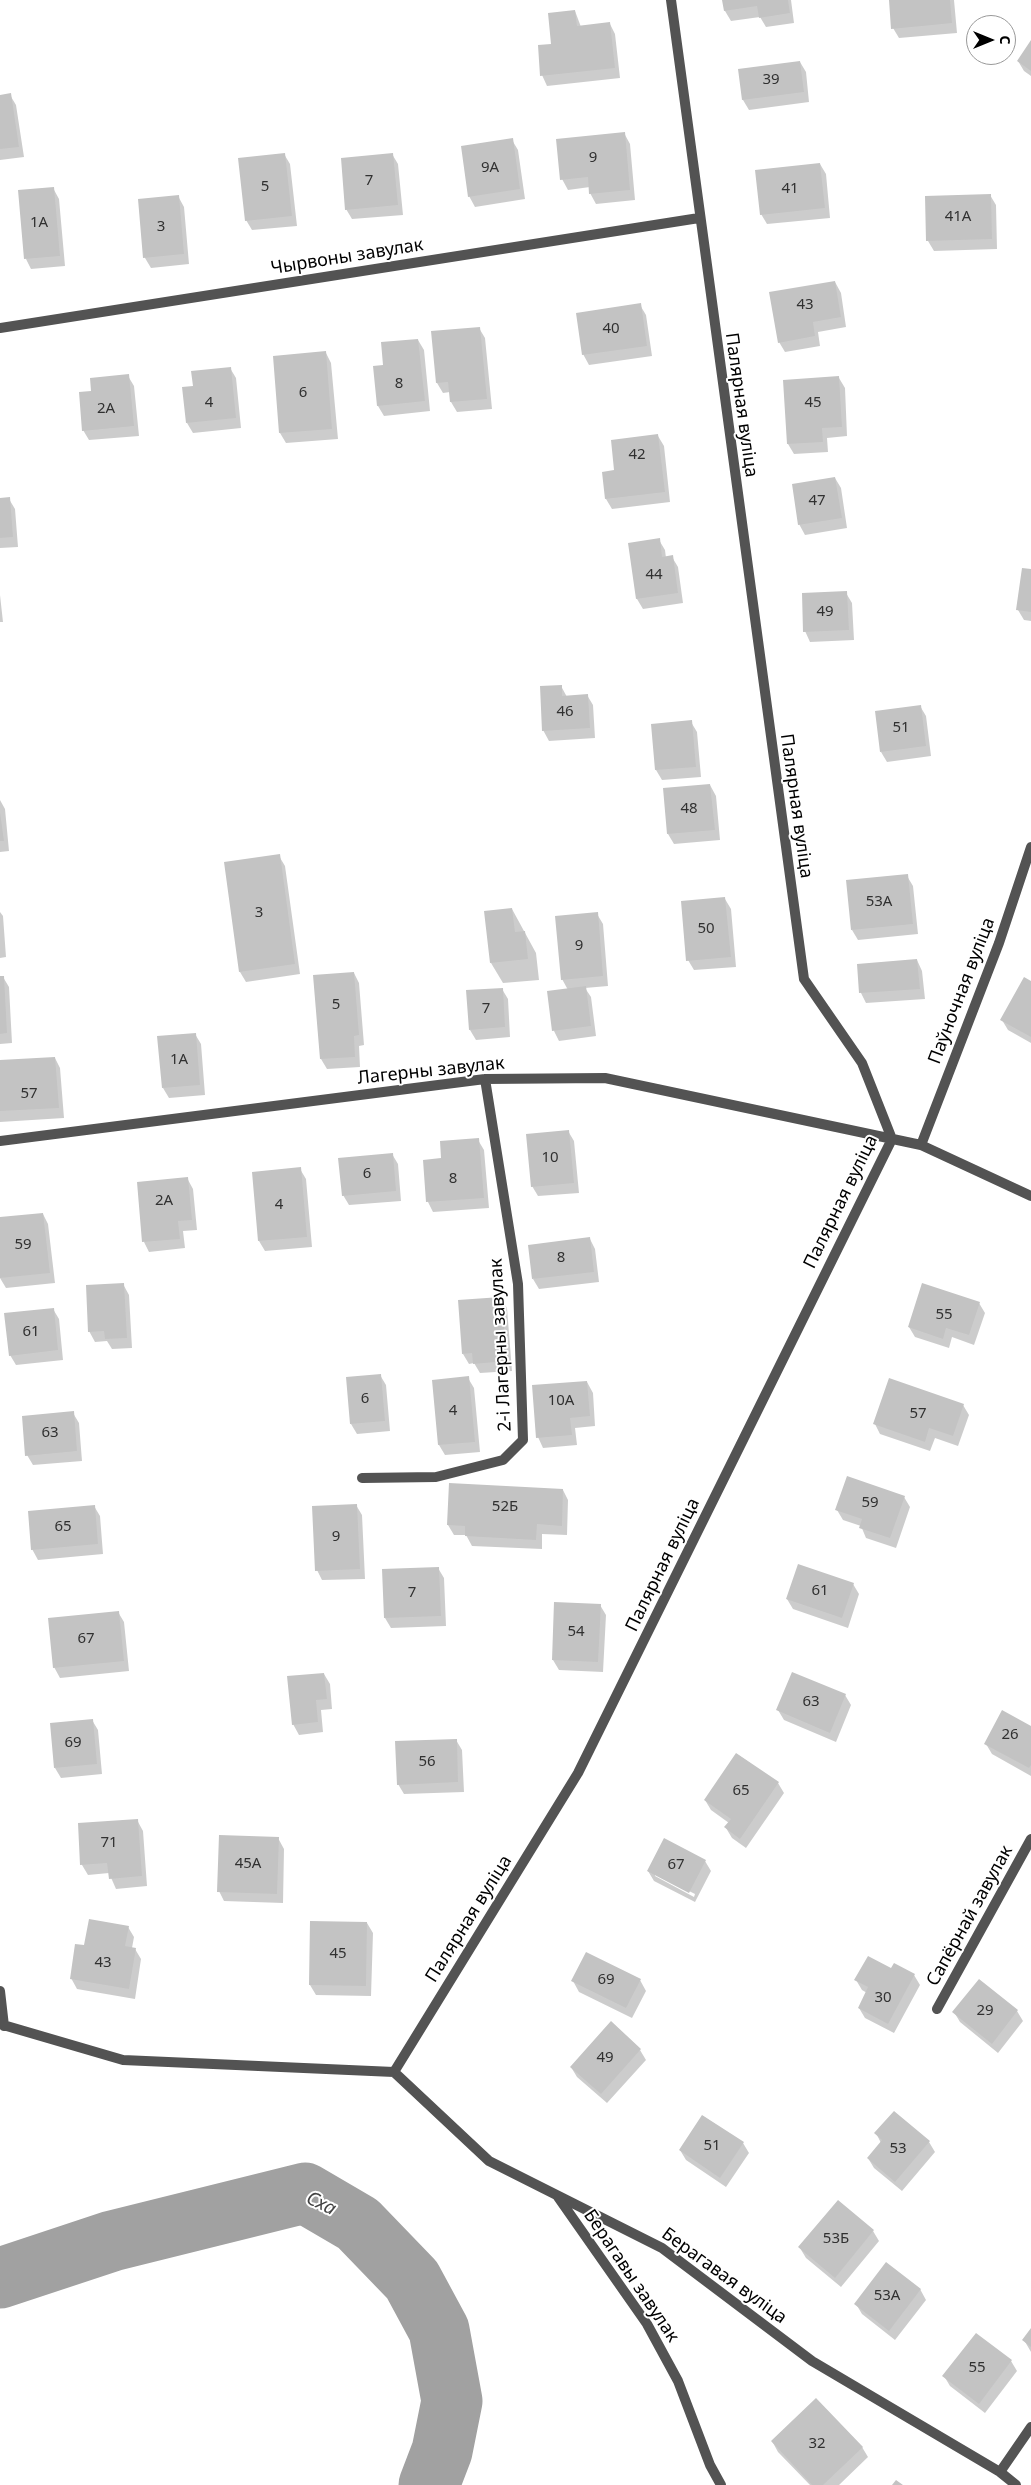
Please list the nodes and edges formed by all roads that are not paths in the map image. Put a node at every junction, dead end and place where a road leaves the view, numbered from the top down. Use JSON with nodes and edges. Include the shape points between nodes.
{"nodes":[{"id":1,"x":671,"y":0,"type":"edge"},
{"id":2,"x":699,"y":218,"type":"junction"},
{"id":3,"x":0,"y":328,"type":"edge"},
{"id":4,"x":1031,"y":847,"type":"edge"},
{"id":5,"x":485,"y":1079,"type":"junction"},
{"id":6,"x":892,"y":1139,"type":"junction"},
{"id":7,"x":0,"y":1141,"type":"edge"},
{"id":8,"x":921,"y":1145,"type":"junction"},
{"id":9,"x":1031,"y":1196,"type":"edge"},
{"id":10,"x":362,"y":1478,"type":"dead end"},
{"id":11,"x":1031,"y":1839,"type":"edge"},
{"id":12,"x":0,"y":1991,"type":"edge"},
{"id":13,"x":937,"y":2009,"type":"dead end"},
{"id":14,"x":2,"y":2025,"type":"edge"},
{"id":15,"x":394,"y":2072,"type":"junction"},
{"id":16,"x":558,"y":2196,"type":"junction"},
{"id":17,"x":1031,"y":2428,"type":"edge"},
{"id":18,"x":1000,"y":2472,"type":"junction"},
{"id":19,"x":721,"y":2485,"type":"edge"},
{"id":20,"x":1016,"y":2485,"type":"edge"}],
"edges":[{"from":1,"to":2,"type":"street","name":"Палярная вуліца"},
{"from":2,"to":3,"type":"street","name":"Чырвоны завулак"},
{"from":2,"to":6,"type":"street","name":"Палярная вуліца","via":[[804,979],[862,1063]]},
{"from":4,"to":8,"type":"street","name":"Паўночная вуліца","via":[[999,943]]},
{"from":5,"to":6,"type":"street","name":"Лагерны завулак","via":[[604,1078]]},
{"from":5,"to":7,"type":"street","name":"Лагерны завулак"},
{"from":5,"to":10,"type":"street","name":"2-і Лагерны завулак","via":[[518,1284],[523,1440],[503,1460],[436,1477]]},
{"from":6,"to":8,"type":"street","name":"Лагерны завулак"},
{"from":6,"to":15,"type":"street","name":"Палярная вуліца","via":[[578,1773]]},
{"from":8,"to":9,"type":"street","name":"Лагерны завулак"},
{"from":11,"to":13,"type":"street","name":"Сапёрнай завулак"},
{"from":12,"to":14,"type":"street"},
{"from":14,"to":15,"type":"street","via":[[123,2060]]},
{"from":15,"to":16,"type":"street","name":"Берагавая вуліца","via":[[489,2161]]},
{"from":16,"to":18,"type":"street","name":"Берагавая вуліца","via":[[662,2248],[812,2361]]},
{"from":16,"to":19,"type":"street","name":"Берагавы завулак","via":[[648,2324],[678,2381],[710,2465]]},
{"from":17,"to":18,"type":"street"},
{"from":18,"to":20,"type":"street","name":"Берагавая вуліца"}]}
